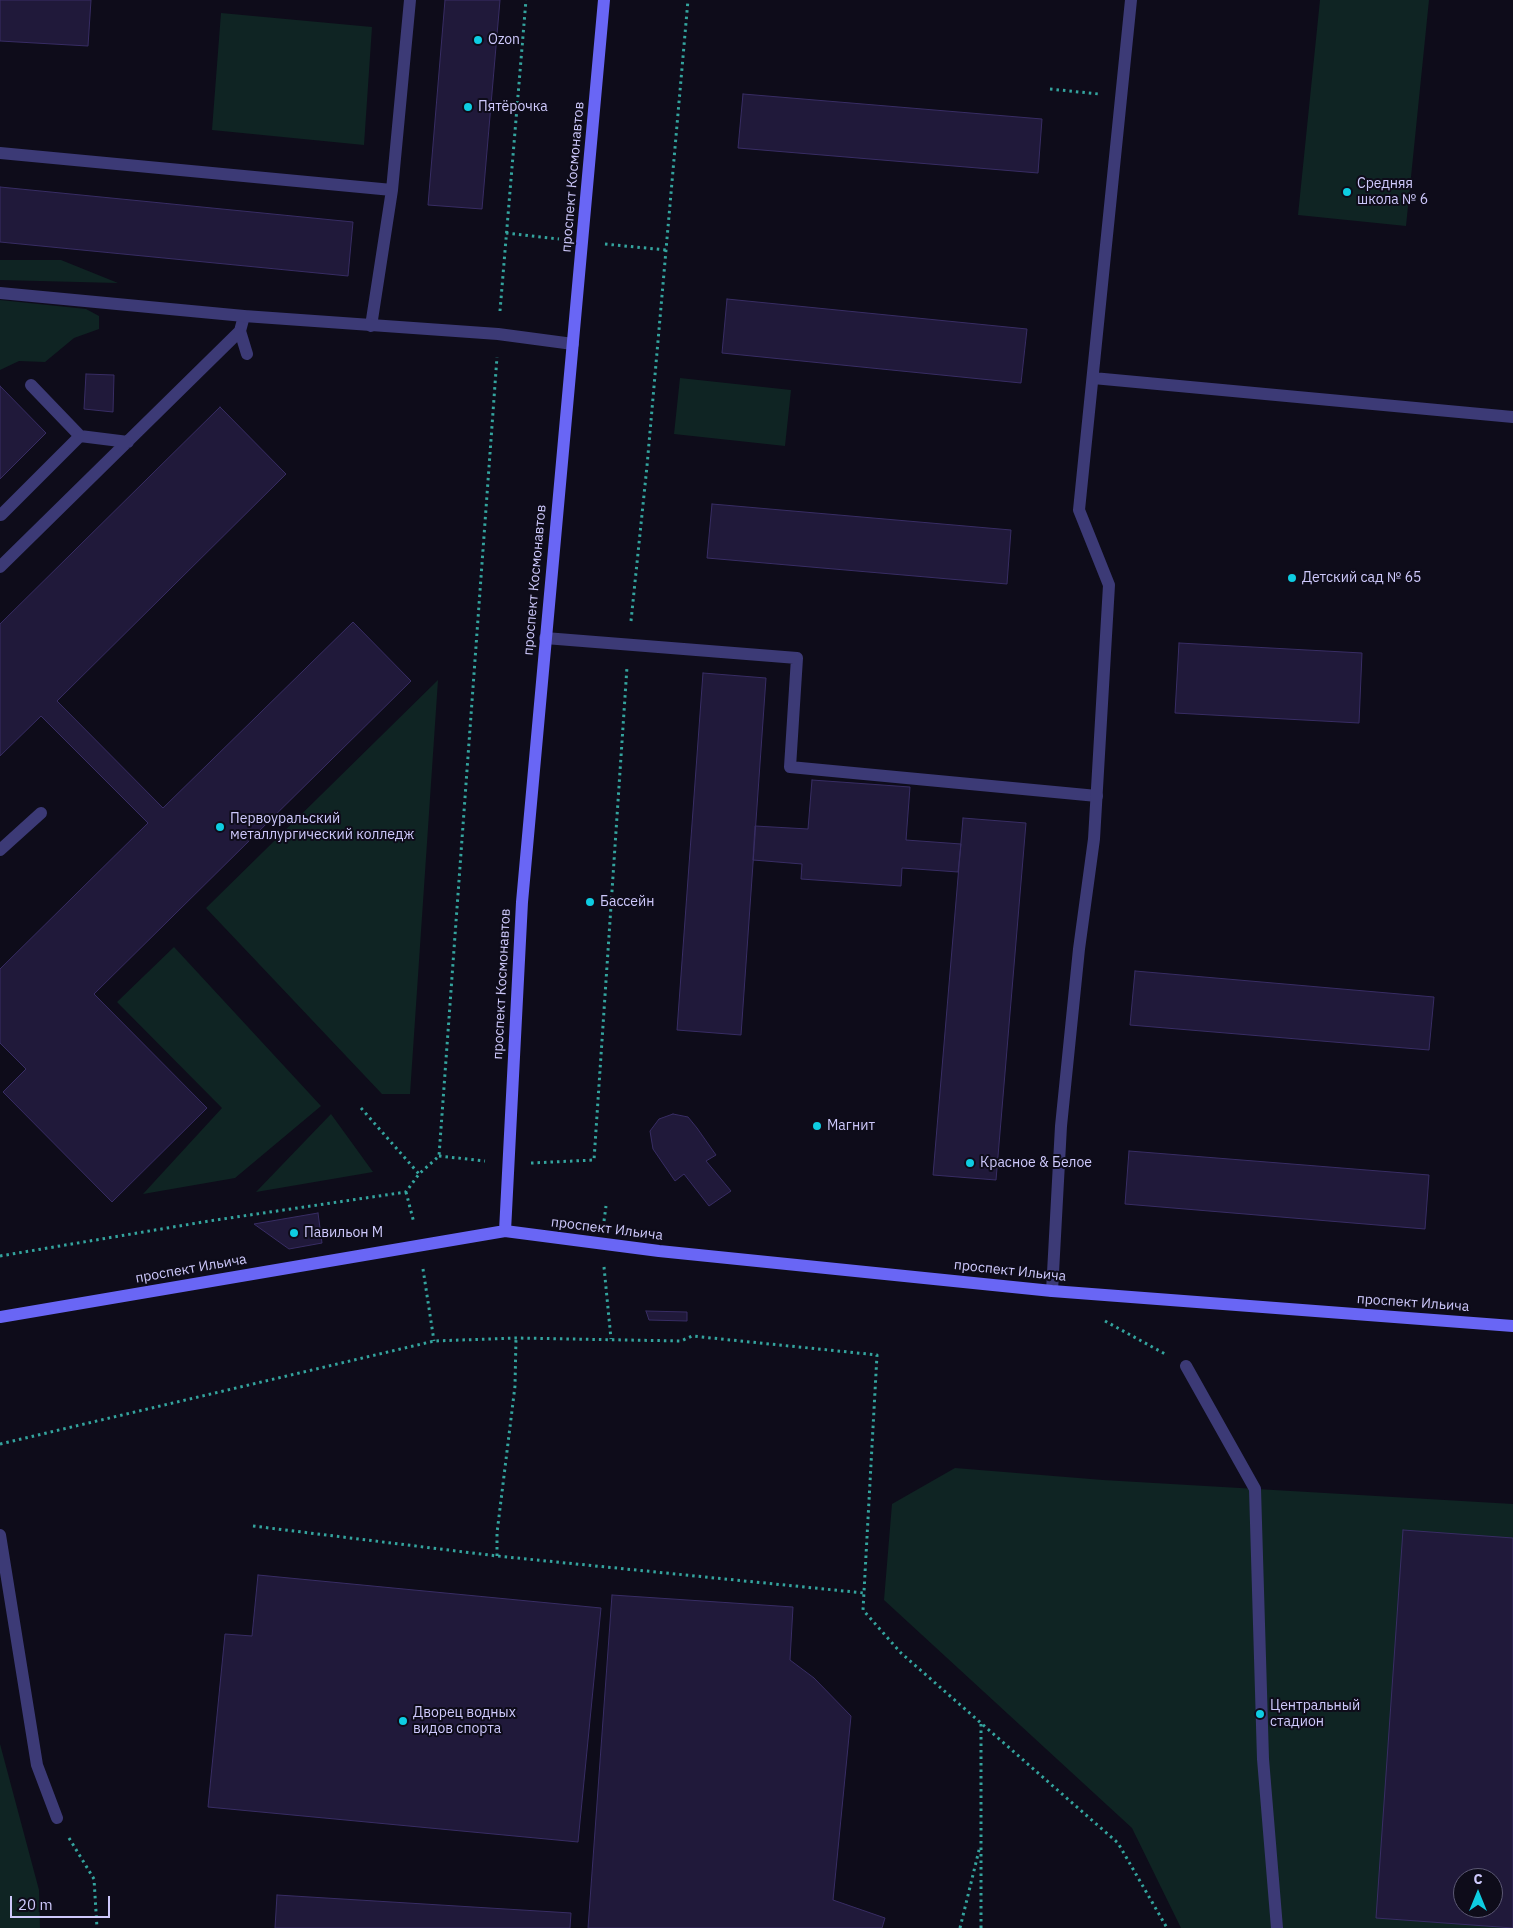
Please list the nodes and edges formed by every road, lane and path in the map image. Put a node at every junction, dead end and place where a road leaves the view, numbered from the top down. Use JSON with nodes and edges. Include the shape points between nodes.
{"nodes":[{"id":1,"x":410,"y":0,"type":"edge"},
{"id":2,"x":526,"y":0,"type":"edge"},
{"id":3,"x":604,"y":0,"type":"edge"},
{"id":4,"x":688,"y":0,"type":"edge"},
{"id":5,"x":1131,"y":0,"type":"edge"},
{"id":6,"x":1050,"y":89,"type":"dead end"},
{"id":7,"x":1122,"y":96,"type":"junction"},
{"id":8,"x":0,"y":153,"type":"edge"},
{"id":9,"x":392,"y":190,"type":"junction"},
{"id":10,"x":0,"y":293,"type":"edge"},
{"id":11,"x":244,"y":316,"type":"junction"},
{"id":12,"x":371,"y":326,"type":"junction"},
{"id":13,"x":240,"y":331,"type":"junction"},
{"id":14,"x":498,"y":334,"type":"junction"},
{"id":15,"x":573,"y":344,"type":"junction"},
{"id":16,"x":246,"y":354,"type":"dead end"},
{"id":17,"x":1093,"y":378,"type":"junction"},
{"id":18,"x":31,"y":385,"type":"dead end"},
{"id":19,"x":1513,"y":417,"type":"edge"},
{"id":20,"x":80,"y":436,"type":"junction"},
{"id":21,"x":128,"y":442,"type":"junction"},
{"id":22,"x":1,"y":515,"type":"edge"},
{"id":23,"x":0,"y":567,"type":"edge"},
{"id":24,"x":545,"y":638,"type":"junction"},
{"id":25,"x":628,"y":645,"type":"junction"},
{"id":26,"x":1097,"y":796,"type":"junction"},
{"id":27,"x":41,"y":813,"type":"dead end"},
{"id":28,"x":0,"y":850,"type":"edge"},
{"id":29,"x":360,"y":1108,"type":"dead end"},
{"id":30,"x":438,"y":1156,"type":"junction"},
{"id":31,"x":507,"y":1164,"type":"junction"},
{"id":32,"x":419,"y":1174,"type":"junction"},
{"id":33,"x":606,"y":1206,"type":"dead end"},
{"id":34,"x":505,"y":1231,"type":"junction"},
{"id":35,"x":602,"y":1244,"type":"junction"},
{"id":36,"x":0,"y":1256,"type":"edge"},
{"id":37,"x":1052,"y":1291,"type":"junction"},
{"id":38,"x":0,"y":1317,"type":"edge"},
{"id":39,"x":1102,"y":1319,"type":"dead end"},
{"id":40,"x":1513,"y":1326,"type":"edge"},
{"id":41,"x":516,"y":1338,"type":"junction"},
{"id":42,"x":611,"y":1340,"type":"junction"},
{"id":43,"x":1186,"y":1366,"type":"joint"},
{"id":44,"x":0,"y":1444,"type":"edge"},
{"id":45,"x":253,"y":1526,"type":"dead end"},
{"id":46,"x":0,"y":1535,"type":"edge"},
{"id":47,"x":497,"y":1556,"type":"junction"},
{"id":48,"x":864,"y":1594,"type":"junction"},
{"id":49,"x":981,"y":1723,"type":"junction"},
{"id":50,"x":57,"y":1818,"type":"joint"},
{"id":51,"x":981,"y":1840,"type":"junction"},
{"id":52,"x":97,"y":1928,"type":"edge"},
{"id":53,"x":960,"y":1928,"type":"edge"},
{"id":54,"x":981,"y":1928,"type":"edge"},
{"id":55,"x":1167,"y":1928,"type":"edge"},
{"id":56,"x":1277,"y":1928,"type":"edge"}],
"edges":[{"from":1,"to":9,"type":"street"},
{"from":2,"to":14,"type":"path"},
{"from":3,"to":15,"type":"main road","name":"проспект Космонавтов"},
{"from":4,"to":25,"type":"path"},
{"from":5,"to":7,"type":"street"},
{"from":6,"to":7,"type":"path"},
{"from":7,"to":17,"type":"street"},
{"from":8,"to":9,"type":"street"},
{"from":9,"to":12,"type":"street"},
{"from":10,"to":11,"type":"street"},
{"from":11,"to":12,"type":"street"},
{"from":11,"to":13,"type":"street"},
{"from":12,"to":14,"type":"street"},
{"from":13,"to":16,"type":"street"},
{"from":13,"to":21,"type":"street"},
{"from":14,"to":15,"type":"street"},
{"from":14,"to":30,"type":"path"},
{"from":15,"to":24,"type":"main road","name":"проспект Космонавтов"},
{"from":17,"to":19,"type":"street"},
{"from":17,"to":26,"type":"street","via":[[1079,510],[1109,585]]},
{"from":18,"to":20,"type":"street"},
{"from":20,"to":21,"type":"street"},
{"from":20,"to":22,"type":"street"},
{"from":21,"to":23,"type":"street"},
{"from":24,"to":25,"type":"street"},
{"from":24,"to":31,"type":"main road","name":"проспект Космонавтов","via":[[522,902]]},
{"from":25,"to":26,"type":"street","via":[[797,658],[790,767]]},
{"from":25,"to":31,"type":"path","via":[[594,1160]]},
{"from":26,"to":37,"type":"street","via":[[1061,1126]]},
{"from":27,"to":28,"type":"street"},
{"from":29,"to":32,"type":"path"},
{"from":30,"to":31,"type":"path"},
{"from":30,"to":32,"type":"path"},
{"from":31,"to":34,"type":"main road"},
{"from":32,"to":36,"type":"path","via":[[406,1192]]},
{"from":33,"to":35,"type":"path"},
{"from":34,"to":35,"type":"main road","name":"проспект Ильича"},
{"from":34,"to":38,"type":"main road","name":"проспект Ильича"},
{"from":35,"to":37,"type":"main road","name":"проспект Ильича"},
{"from":35,"to":42,"type":"path"},
{"from":37,"to":40,"type":"main road","name":"проспект Ильича"},
{"from":39,"to":43,"type":"path"},
{"from":41,"to":42,"type":"path"},
{"from":41,"to":44,"type":"path","via":[[434,1341]]},
{"from":41,"to":47,"type":"path","via":[[515,1386]]},
{"from":42,"to":48,"type":"path","via":[[681,1341],[692,1336],[877,1354]]},
{"from":43,"to":56,"type":"street","via":[[1255,1489],[1263,1760]]},
{"from":45,"to":47,"type":"path"},
{"from":46,"to":50,"type":"street","via":[[37,1765]]},
{"from":47,"to":48,"type":"path"},
{"from":48,"to":49,"type":"path","via":[[863,1610],[901,1653]]},
{"from":49,"to":51,"type":"path"},
{"from":49,"to":55,"type":"path","via":[[1118,1843]]},
{"from":50,"to":52,"type":"path","via":[[94,1879]]},
{"from":51,"to":53,"type":"path"},
{"from":51,"to":54,"type":"path"}]}
